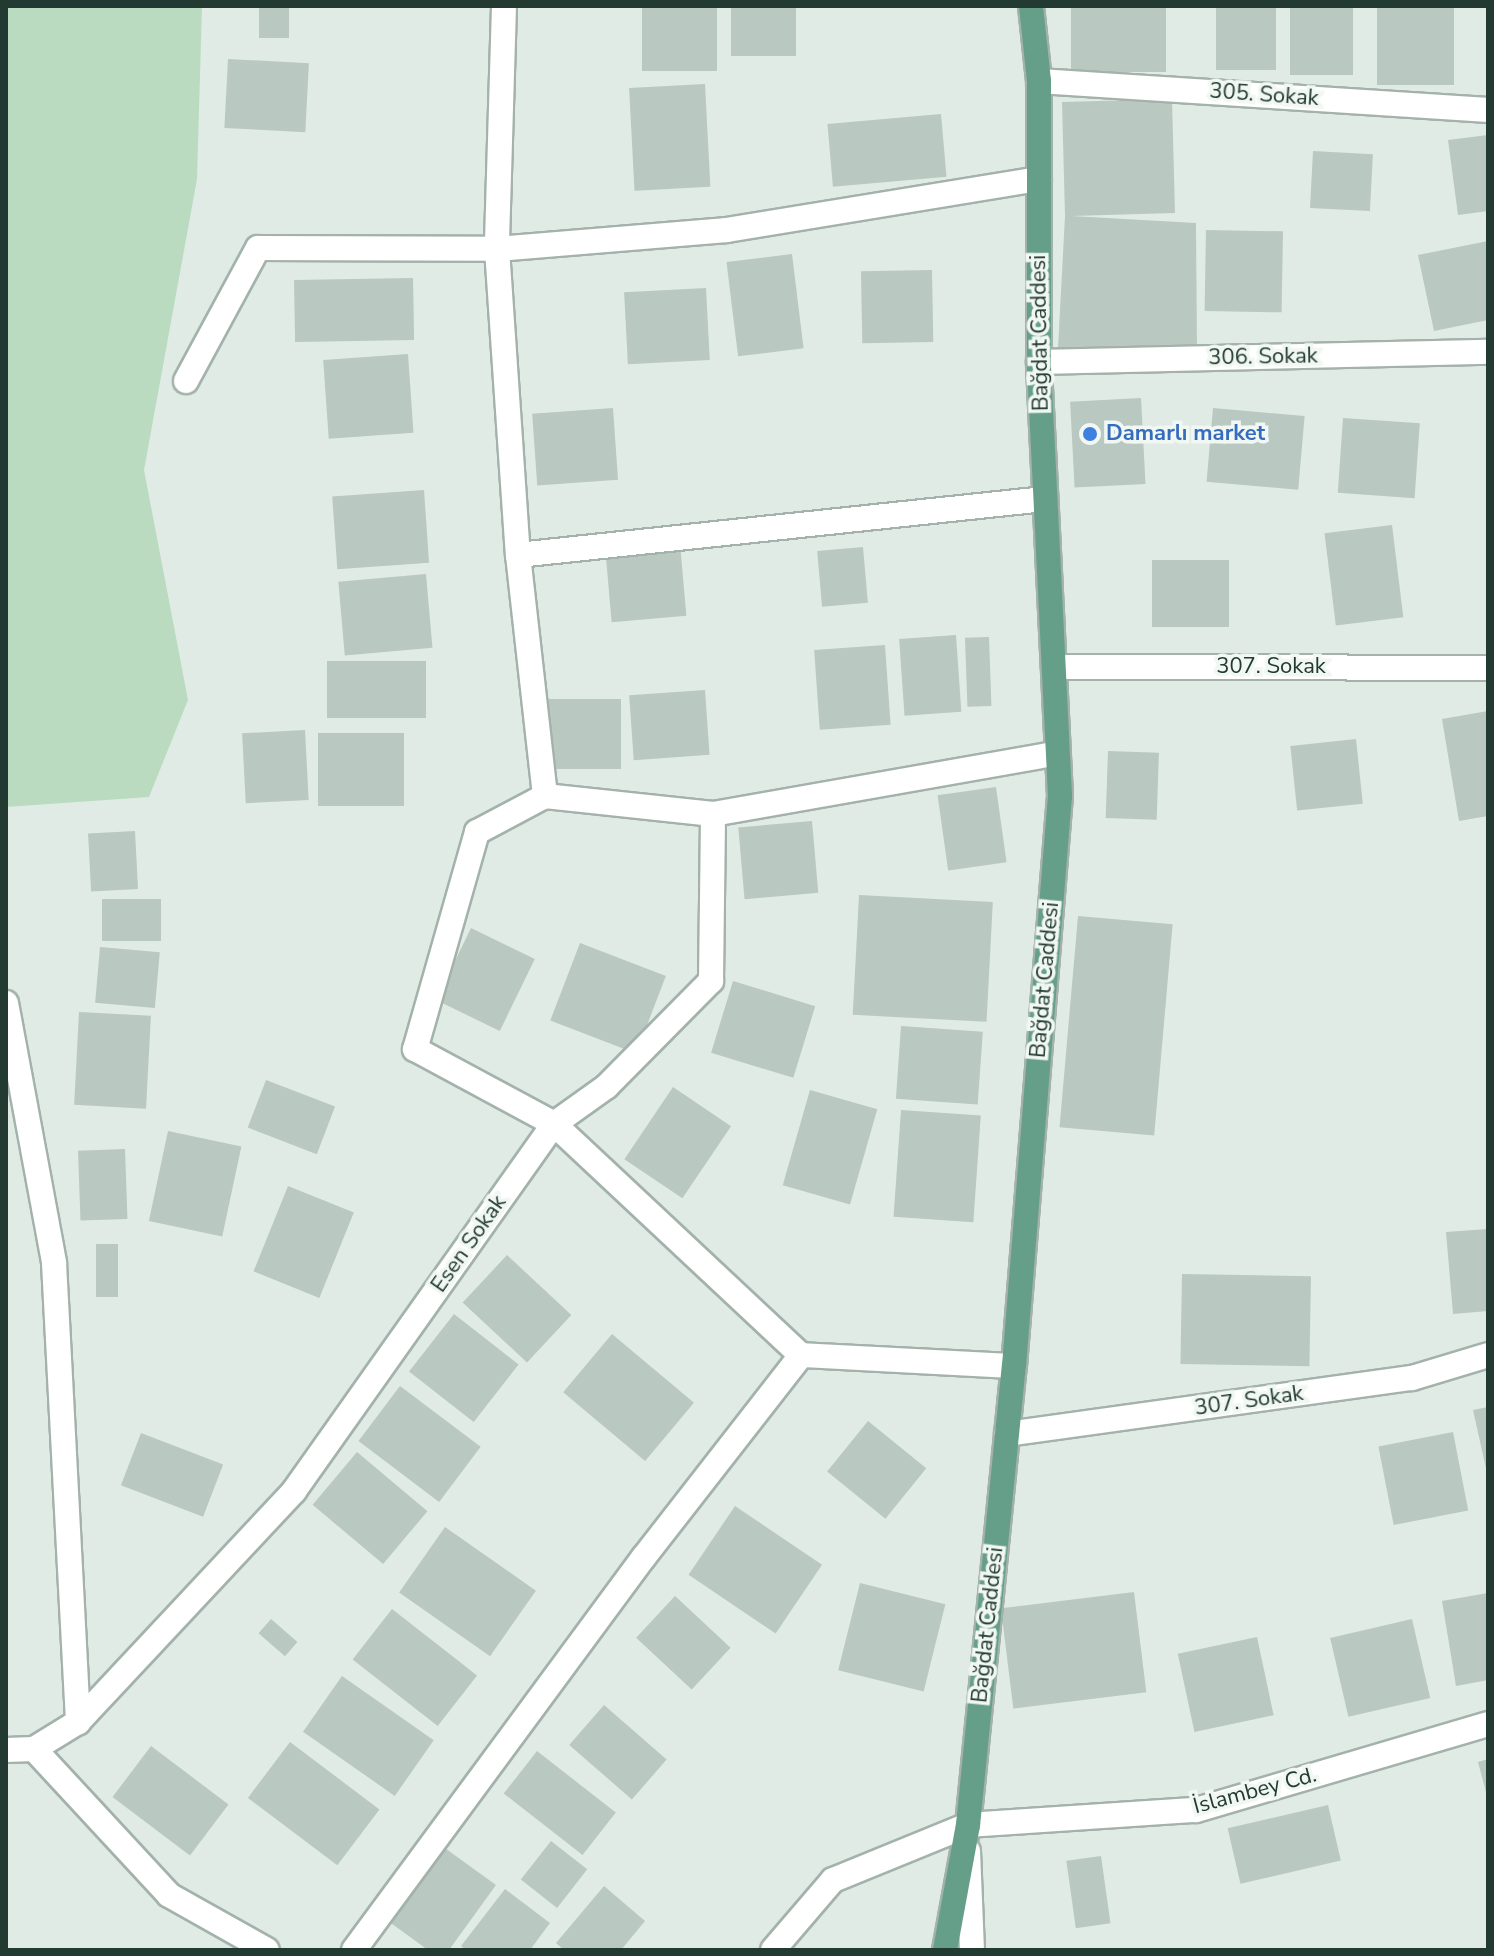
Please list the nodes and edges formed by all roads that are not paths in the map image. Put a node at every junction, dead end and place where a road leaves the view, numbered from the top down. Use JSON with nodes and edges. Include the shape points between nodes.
{"nodes":[{"id":1,"x":504,"y":6,"type":"edge"},
{"id":2,"x":1031,"y":6,"type":"edge"},
{"id":3,"x":1039,"y":81,"type":"junction"},
{"id":4,"x":1488,"y":110,"type":"edge"},
{"id":5,"x":1039,"y":179,"type":"junction"},
{"id":6,"x":497,"y":249,"type":"junction"},
{"id":7,"x":1488,"y":352,"type":"edge"},
{"id":8,"x":1039,"y":362,"type":"junction"},
{"id":9,"x":186,"y":381,"type":"dead end"},
{"id":10,"x":1045,"y":499,"type":"junction"},
{"id":11,"x":518,"y":555,"type":"junction"},
{"id":12,"x":1054,"y":667,"type":"junction"},
{"id":13,"x":1488,"y":668,"type":"edge"},
{"id":14,"x":1058,"y":753,"type":"junction"},
{"id":15,"x":545,"y":796,"type":"junction"},
{"id":16,"x":713,"y":814,"type":"junction"},
{"id":17,"x":6,"y":1003,"type":"edge"},
{"id":18,"x":554,"y":1124,"type":"junction"},
{"id":19,"x":801,"y":1355,"type":"junction"},
{"id":20,"x":1488,"y":1355,"type":"edge"},
{"id":21,"x":1014,"y":1366,"type":"junction"},
{"id":22,"x":1007,"y":1434,"type":"junction"},
{"id":23,"x":78,"y":1722,"type":"junction"},
{"id":24,"x":1488,"y":1724,"type":"edge"},
{"id":25,"x":34,"y":1749,"type":"junction"},
{"id":26,"x":6,"y":1750,"type":"edge"},
{"id":27,"x":968,"y":1825,"type":"junction"},
{"id":28,"x":267,"y":1950,"type":"edge"},
{"id":29,"x":354,"y":1950,"type":"edge"},
{"id":30,"x":773,"y":1950,"type":"edge"},
{"id":31,"x":945,"y":1950,"type":"edge"},
{"id":32,"x":972,"y":1950,"type":"edge"}],
"edges":[{"from":1,"to":6,"type":"street"},
{"from":2,"to":3,"type":"main road","name":"Bağdat Caddesi"},
{"from":3,"to":4,"type":"street","name":"305. Sokak"},
{"from":3,"to":5,"type":"main road","name":"Bağdat Caddesi"},
{"from":5,"to":6,"type":"street","via":[[727,230]]},
{"from":5,"to":8,"type":"main road","name":"Bağdat Caddesi"},
{"from":6,"to":9,"type":"street","via":[[258,248]]},
{"from":6,"to":11,"type":"street"},
{"from":7,"to":8,"type":"street","name":"306. Sokak"},
{"from":8,"to":10,"type":"main road","name":"Bağdat Caddesi"},
{"from":10,"to":11,"type":"street"},
{"from":10,"to":12,"type":"main road","name":"Bağdat Caddesi"},
{"from":11,"to":15,"type":"street"},
{"from":12,"to":13,"type":"street","name":"307. Sokak"},
{"from":12,"to":14,"type":"main road","name":"Bağdat Caddesi"},
{"from":14,"to":16,"type":"street"},
{"from":14,"to":21,"type":"main road","name":"Bağdat Caddesi","via":[[1060,796]]},
{"from":15,"to":16,"type":"street"},
{"from":15,"to":18,"type":"street","via":[[477,832],[415,1049]]},
{"from":16,"to":18,"type":"street","name":"Esen Sokak","via":[[711,981],[607,1086]]},
{"from":17,"to":23,"type":"street","via":[[54,1263]]},
{"from":18,"to":19,"type":"street"},
{"from":18,"to":23,"type":"street","name":"Esen Sokak","via":[[294,1491]]},
{"from":19,"to":21,"type":"street"},
{"from":19,"to":29,"type":"street"},
{"from":20,"to":22,"type":"street","name":"307. Sokak","via":[[1412,1378]]},
{"from":21,"to":22,"type":"main road","name":"Bağdat Caddesi"},
{"from":22,"to":27,"type":"main road","name":"Bağdat Caddesi"},
{"from":23,"to":25,"type":"street","name":"Esen Sokak"},
{"from":24,"to":27,"type":"street","name":"İslambey Cd.","via":[[1196,1810]]},
{"from":25,"to":26,"type":"street","name":"Esen Sokak"},
{"from":25,"to":28,"type":"street","via":[[169,1895]]},
{"from":27,"to":30,"type":"street","name":"İslambey Cd.","via":[[833,1880]]},
{"from":27,"to":31,"type":"main road","name":"Bağdat Caddesi"},
{"from":27,"to":32,"type":"street"}]}
